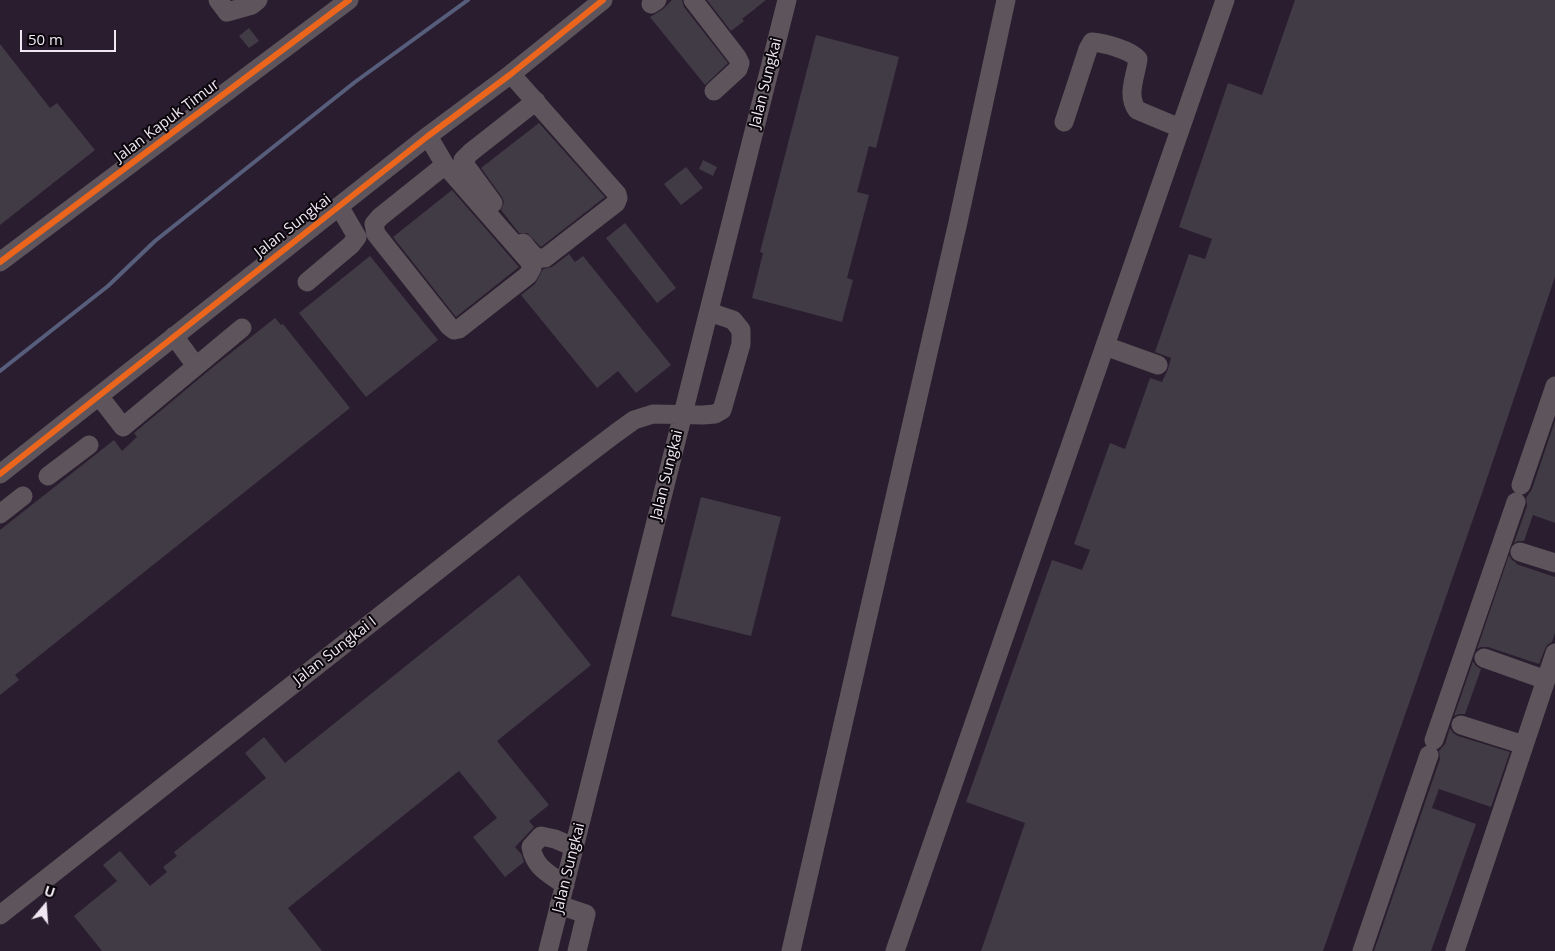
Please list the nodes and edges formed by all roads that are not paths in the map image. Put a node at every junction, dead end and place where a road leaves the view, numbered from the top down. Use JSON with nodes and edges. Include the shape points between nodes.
{"nodes":[{"id":1,"x":218,"y":0,"type":"edge"},
{"id":2,"x":258,"y":0,"type":"edge"},
{"id":3,"x":349,"y":0,"type":"edge"},
{"id":4,"x":603,"y":0,"type":"edge"},
{"id":5,"x":692,"y":0,"type":"edge"},
{"id":6,"x":787,"y":0,"type":"edge"},
{"id":7,"x":1006,"y":0,"type":"edge"},
{"id":8,"x":1225,"y":0,"type":"edge"},
{"id":9,"x":511,"y":74,"type":"junction"},
{"id":10,"x":714,"y":91,"type":"dead end"},
{"id":11,"x":536,"y":101,"type":"junction"},
{"id":12,"x":1064,"y":122,"type":"dead end"},
{"id":13,"x":1180,"y":128,"type":"junction"},
{"id":14,"x":428,"y":136,"type":"junction"},
{"id":15,"x":446,"y":165,"type":"junction"},
{"id":16,"x":339,"y":206,"type":"junction"},
{"id":17,"x":0,"y":262,"type":"edge"},
{"id":18,"x":307,"y":282,"type":"dead end"},
{"id":19,"x":709,"y":312,"type":"junction"},
{"id":20,"x":242,"y":328,"type":"dead end"},
{"id":21,"x":174,"y":336,"type":"junction"},
{"id":22,"x":1105,"y":346,"type":"junction"},
{"id":23,"x":1158,"y":365,"type":"dead end"},
{"id":24,"x":196,"y":366,"type":"junction"},
{"id":25,"x":1555,"y":386,"type":"edge"},
{"id":26,"x":99,"y":396,"type":"junction"},
{"id":27,"x":683,"y":415,"type":"junction"},
{"id":28,"x":56,"y":430,"type":"junction"},
{"id":29,"x":89,"y":446,"type":"dead end"},
{"id":30,"x":70,"y":458,"type":"junction"},
{"id":31,"x":0,"y":474,"type":"edge"},
{"id":32,"x":48,"y":476,"type":"dead end"},
{"id":33,"x":23,"y":496,"type":"dead end"},
{"id":34,"x":0,"y":513,"type":"edge"},
{"id":35,"x":1510,"y":549,"type":"junction"},
{"id":36,"x":1555,"y":563,"type":"edge"},
{"id":37,"x":1555,"y":653,"type":"edge"},
{"id":38,"x":1474,"y":655,"type":"junction"},
{"id":39,"x":1546,"y":680,"type":"junction"},
{"id":40,"x":1451,"y":721,"type":"junction"},
{"id":41,"x":1524,"y":745,"type":"junction"},
{"id":42,"x":574,"y":847,"type":"junction"},
{"id":43,"x":564,"y":885,"type":"junction"},
{"id":44,"x":559,"y":906,"type":"junction"},
{"id":45,"x":0,"y":915,"type":"edge"},
{"id":46,"x":548,"y":951,"type":"edge"},
{"id":47,"x":577,"y":951,"type":"edge"},
{"id":48,"x":791,"y":951,"type":"edge"},
{"id":49,"x":895,"y":951,"type":"edge"},
{"id":50,"x":1362,"y":951,"type":"edge"},
{"id":51,"x":1455,"y":951,"type":"edge"}],
"edges":[{"from":1,"to":2,"type":"street","via":[[227,12]]},
{"from":3,"to":17,"type":"street","name":"Jalan Kapuk Timur"},
{"from":4,"to":9,"type":"street","name":"Jalan Sungkai"},
{"from":5,"to":10,"type":"street","via":[[740,63],[738,69]]},
{"from":6,"to":19,"type":"street","name":"Jalan Sungkai"},
{"from":7,"to":48,"type":"street"},
{"from":8,"to":13,"type":"street"},
{"from":9,"to":11,"type":"street"},
{"from":9,"to":14,"type":"street","name":"Jalan Sungkai"},
{"from":11,"to":11,"type":"street","via":[[463,160],[539,259],[545,258],[616,203],[618,198]]},
{"from":12,"to":13,"type":"street","via":[[1092,42],[1134,54],[1138,60],[1131,99],[1137,110]]},
{"from":13,"to":22,"type":"street"},
{"from":14,"to":15,"type":"street"},
{"from":14,"to":16,"type":"street","name":"Jalan Sungkai"},
{"from":15,"to":15,"type":"street","via":[[374,224],[376,234],[454,330],[528,275],[532,268]]},
{"from":16,"to":18,"type":"street","via":[[357,237]]},
{"from":16,"to":21,"type":"street","name":"Jalan Sungkai"},
{"from":19,"to":27,"type":"street","name":"Jalan Sungkai"},
{"from":19,"to":27,"type":"street","name":"Jalan Sungkai I","via":[[733,320],[740,330],[741,344],[722,410],[714,414]]},
{"from":20,"to":24,"type":"street"},
{"from":21,"to":24,"type":"street"},
{"from":21,"to":26,"type":"street","name":"Jalan Sungkai"},
{"from":22,"to":23,"type":"street"},
{"from":22,"to":49,"type":"street"},
{"from":24,"to":26,"type":"street","via":[[123,427]]},
{"from":25,"to":35,"type":"street","via":[[1519,494]]},
{"from":26,"to":28,"type":"street","name":"Jalan Sungkai"},
{"from":27,"to":42,"type":"street","name":"Jalan Sungkai"},
{"from":27,"to":45,"type":"street","name":"Jalan Sungkai I","via":[[653,414],[634,420],[616,433]]},
{"from":28,"to":30,"type":"street"},
{"from":28,"to":31,"type":"street","name":"Jalan Sungkai"},
{"from":29,"to":30,"type":"street"},
{"from":30,"to":32,"type":"street"},
{"from":33,"to":34,"type":"street"},
{"from":35,"to":36,"type":"street"},
{"from":35,"to":38,"type":"street"},
{"from":37,"to":39,"type":"street"},
{"from":38,"to":39,"type":"street"},
{"from":38,"to":40,"type":"street"},
{"from":39,"to":41,"type":"street"},
{"from":40,"to":41,"type":"street"},
{"from":40,"to":50,"type":"street","via":[[1432,747]]},
{"from":41,"to":51,"type":"street"},
{"from":42,"to":43,"type":"street","name":"Jalan Sungkai"},
{"from":42,"to":43,"type":"street","via":[[541,836],[531,847],[533,858],[541,869]]},
{"from":43,"to":44,"type":"street","name":"Jalan Sungkai"},
{"from":44,"to":46,"type":"street","name":"Jalan Sungkai"},
{"from":44,"to":47,"type":"street","via":[[586,914]]}]}
